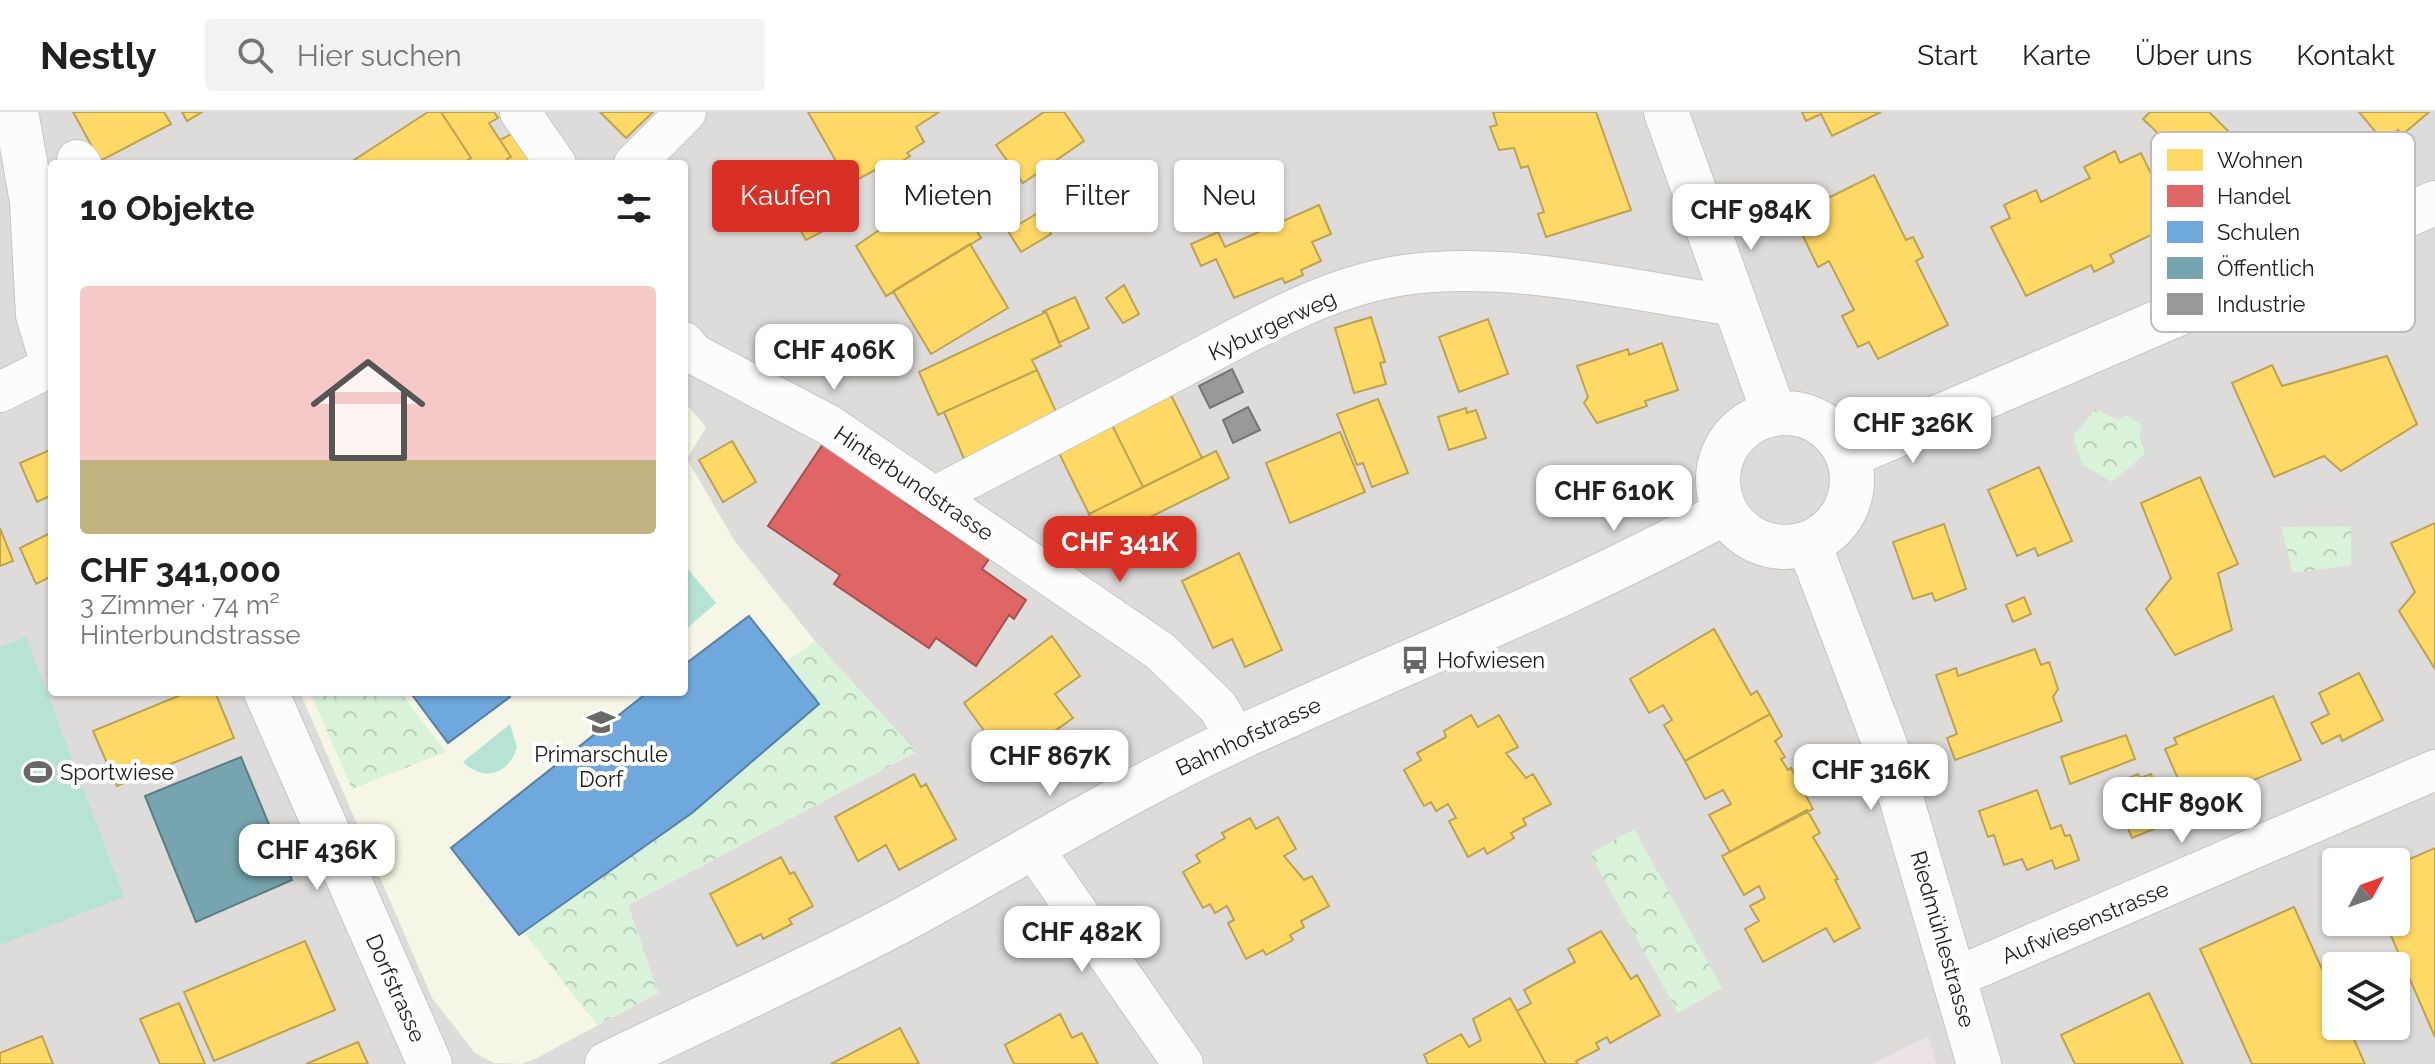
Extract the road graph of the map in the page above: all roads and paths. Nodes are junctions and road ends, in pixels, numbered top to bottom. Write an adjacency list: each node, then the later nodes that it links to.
1 (16, 112): 12 (street)
2 (520, 112): 5 (street)
3 (686, 112): 6 (street)
4 (1666, 112): 9 (street)
5 (553, 160)
6 (638, 160)
7 (2435, 203): 8 (street)
8 (2415, 212)
9 (1735, 306): 15 (street); 17 (street, Kyburgerweg)
10 (2151, 325): 16 (street)
11 (688, 347): 17 (street, Hinterbundstrasse)
12 (48, 350)
13 (48, 366): 14 (street)
14 (0, 392)
15 (1774, 413): 16 (street); 18 (street)
16 (1848, 456): 19 (street)
17 (934, 497): 21 (street, Hinterbundstrasse)
18 (1726, 512): 19 (street); 21 (street, Bahnhofstrasse)
19 (1809, 544): 24 (street, Riedmühlestrasse)
20 (268, 696): 25 (street, Dorfstrasse)
21 (1237, 739): 23 (street, Bahnhofstrasse)
22 (2435, 770): 24 (street, Aufwiesenstrasse)
23 (1033, 848): 26 (street, Bahnhofstrasse); 27 (street)
24 (1954, 978): 28 (street, Riedmühlestrasse)
25 (430, 1064)
26 (607, 1064)
27 (1183, 1064)
28 (1979, 1064)

